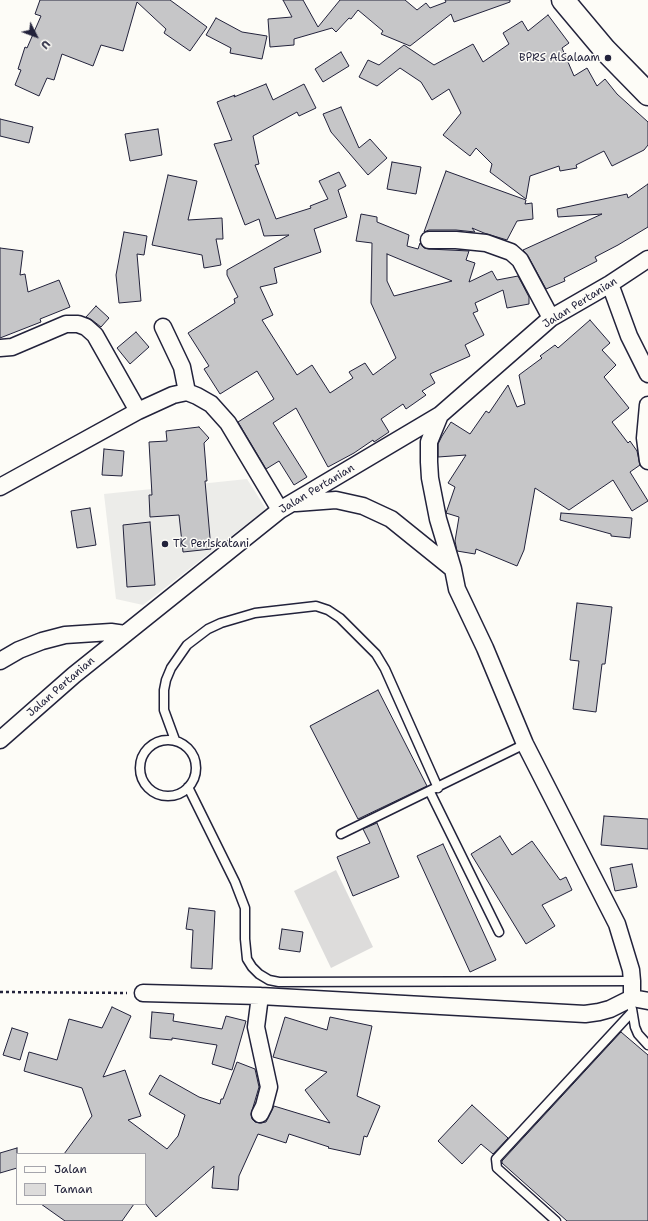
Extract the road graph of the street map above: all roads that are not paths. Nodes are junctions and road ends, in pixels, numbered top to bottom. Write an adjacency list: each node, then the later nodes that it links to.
1 (563, 0): 2 (highway)
2 (648, 94)
3 (429, 240): 6 (street)
4 (648, 259): 5 (street, Jalan Pertanian)
5 (610, 284): 6 (street, Jalan Pertanian); 9 (street)
6 (551, 318): 13 (street, Jalan Pertanian)
7 (162, 327): 10 (street)
8 (0, 348): 12 (street)
9 (648, 374)
10 (187, 392): 12 (street); 16 (street)
11 (648, 405): 14 (street)
12 (138, 411): 15 (street)
13 (440, 415): 16 (street, Jalan Pertanian); 17 (street)
14 (648, 461)
15 (0, 487)
16 (286, 507): 17 (street); 18 (street, Jalan Pertanian)
17 (453, 569): 22 (street)
18 (125, 634): 19 (street); 20 (street, Jalan Pertanian)
19 (0, 660)
20 (0, 740)
21 (175, 740): 23 (lane); 23 (lane); 24 (lane)
22 (525, 744): 24 (lane); 28 (street)
23 (188, 787): 28 (lane)
24 (438, 788): 25 (lane)
25 (430, 792): 26 (lane); 27 (lane)
26 (341, 834)
27 (499, 932)
28 (632, 981): 32 (street)
29 (143, 993): 30 (street)
30 (260, 996): 32 (street); 34 (street)
31 (648, 1001): 32 (street)
32 (632, 1005): 33 (lane); 35 (lane)
33 (648, 1045)
34 (260, 1114)
35 (556, 1221)

